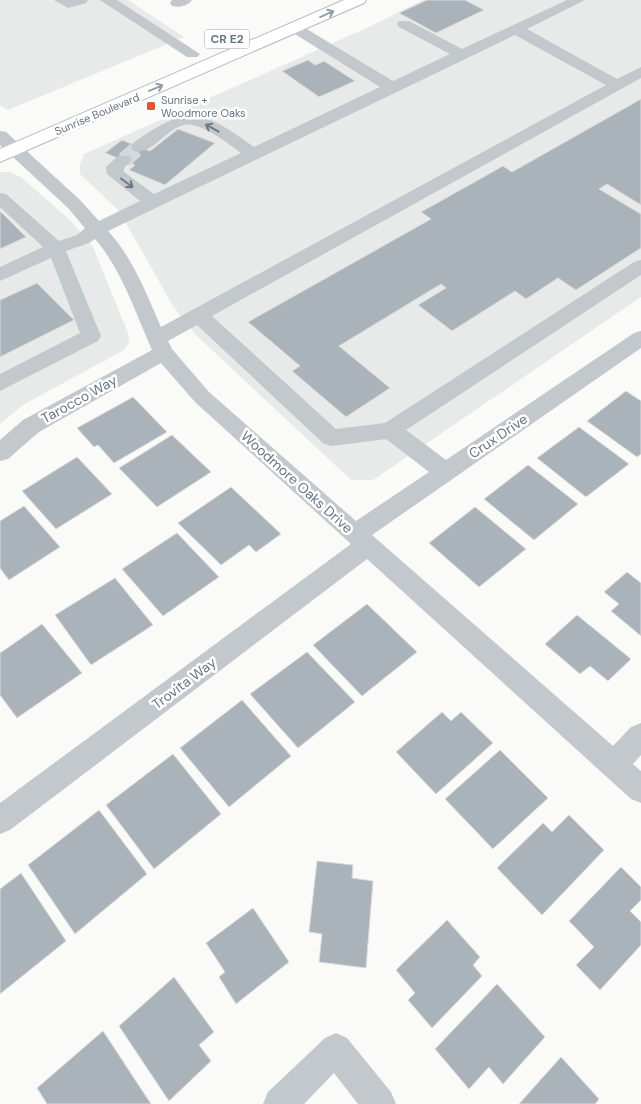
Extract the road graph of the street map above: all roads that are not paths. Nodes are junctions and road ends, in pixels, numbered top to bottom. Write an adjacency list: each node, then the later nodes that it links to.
1 (61, 0): 2 (street)
2 (81, 0)
3 (107, 0): 10 (street)
4 (319, 0): 10 (main road, CR E2)
5 (358, 0): 8 (main road, Sunrise Boulevard / CR E2, one-way to 5)
6 (578, 0): 9 (street)
7 (404, 24): 11 (street)
8 (295, 28): 16 (street); 21 (main road, Sunrise Boulevard / CR E2, one-way to 8)
9 (515, 29): 11 (street); 15 (street)
10 (192, 54): 12 (main road, CR E2)
11 (461, 54): 16 (street)
12 (166, 65)
13 (641, 72): 15 (street, Tarocco Way)
14 (136, 78): 17 (main road, Sunrise Boulevard)
15 (617, 85): 30 (street, Tarocco Way)
16 (392, 87): 22 (street)
17 (60, 111)
18 (21, 127): 19 (main road)
19 (0, 136): 21 (street, Woodmore Oaks Drive)
20 (140, 147): 22 (street, one-way to 20)
21 (7, 152): 26 (street, Woodmore Oaks Drive)
22 (253, 154): 25 (street)
23 (124, 160): 25 (street, one-way to 25)
24 (0, 198): 27 (street)
25 (153, 202): 26 (street)
26 (96, 230): 27 (street); 32 (street, Woodmore Oaks Drive)
27 (56, 248): 29 (street); 33 (street)
28 (641, 266): 34 (street)
29 (0, 274)
30 (198, 315): 32 (street, Tarocco Way); 34 (street)
31 (641, 338): 36 (street, Crux Drive)
32 (160, 346): 35 (street, Tarocco Way); 37 (street, Woodmore Oaks Drive)
33 (0, 383)
34 (390, 430): 36 (street)
35 (1, 448)
36 (445, 472): 37 (street, Crux Drive)
37 (361, 540): 39 (street, Woodmore Oaks Drive); 41 (street, Trovita Way)
38 (641, 736): 39 (street)
39 (614, 764): 40 (street, Woodmore Oaks Drive)
40 (641, 789)
41 (0, 820)
42 (280, 1104): 43 (street)
43 (379, 1104)

